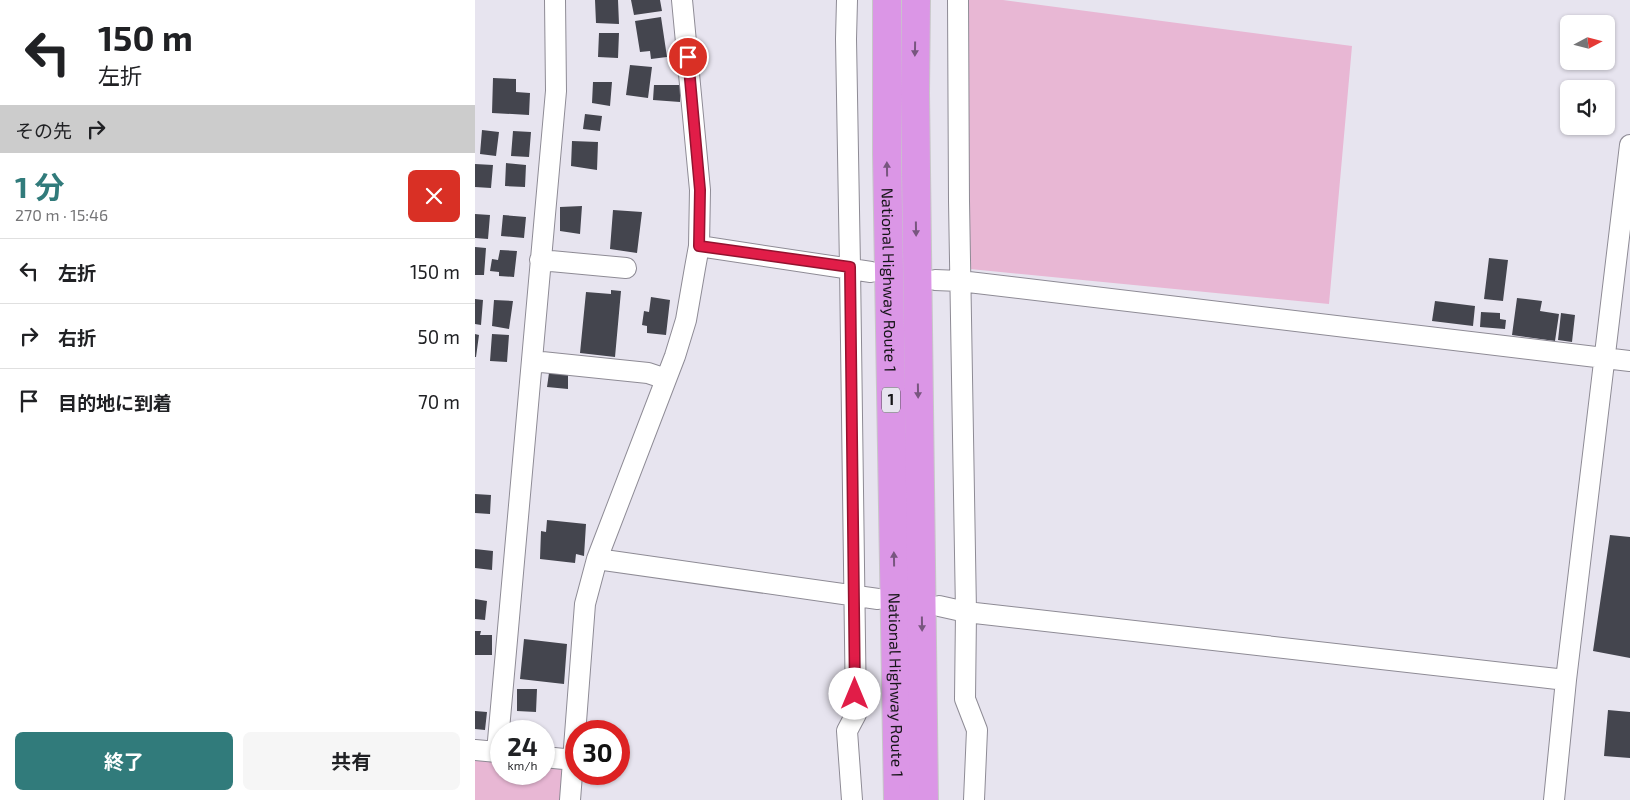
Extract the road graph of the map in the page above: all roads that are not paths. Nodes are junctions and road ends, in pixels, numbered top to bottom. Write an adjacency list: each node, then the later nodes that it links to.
1 (555, 0): 9 (street)
2 (682, 0): 8 (street)
3 (847, 0): 10 (street)
4 (887, 0): 32 (highway, National Highway Route 1 / 1, one-way to 4)
5 (916, 0): 33 (highway, National Highway Route 1 / 1, one-way to 33)
6 (958, 0): 14 (street)
7 (1630, 145): 15 (street)
8 (699, 246): 10 (street); 18 (street)
9 (540, 260): 11 (street); 16 (street)
10 (850, 267): 12 (street); 20 (street)
11 (626, 268)
12 (871, 272)
13 (935, 280): 14 (street)
14 (960, 281): 15 (street); 23 (street)
15 (1605, 358): 17 (street); 24 (street)
16 (532, 361): 18 (street); 25 (street)
17 (1630, 361)
18 (666, 379): 19 (street)
19 (597, 559): 20 (street); 26 (street)
20 (854, 596): 21 (street); 31 (street)
21 (877, 599)
22 (939, 606): 23 (street)
23 (966, 612): 24 (street); 34 (street)
24 (1566, 680): 35 (street)
25 (502, 720)
26 (576, 720)
27 (475, 750): 28 (street)
28 (490, 751)
29 (571, 785): 30 (street)
30 (570, 800)
31 (852, 800)
32 (898, 800)
33 (924, 800)
34 (974, 800)
35 (1554, 800)

